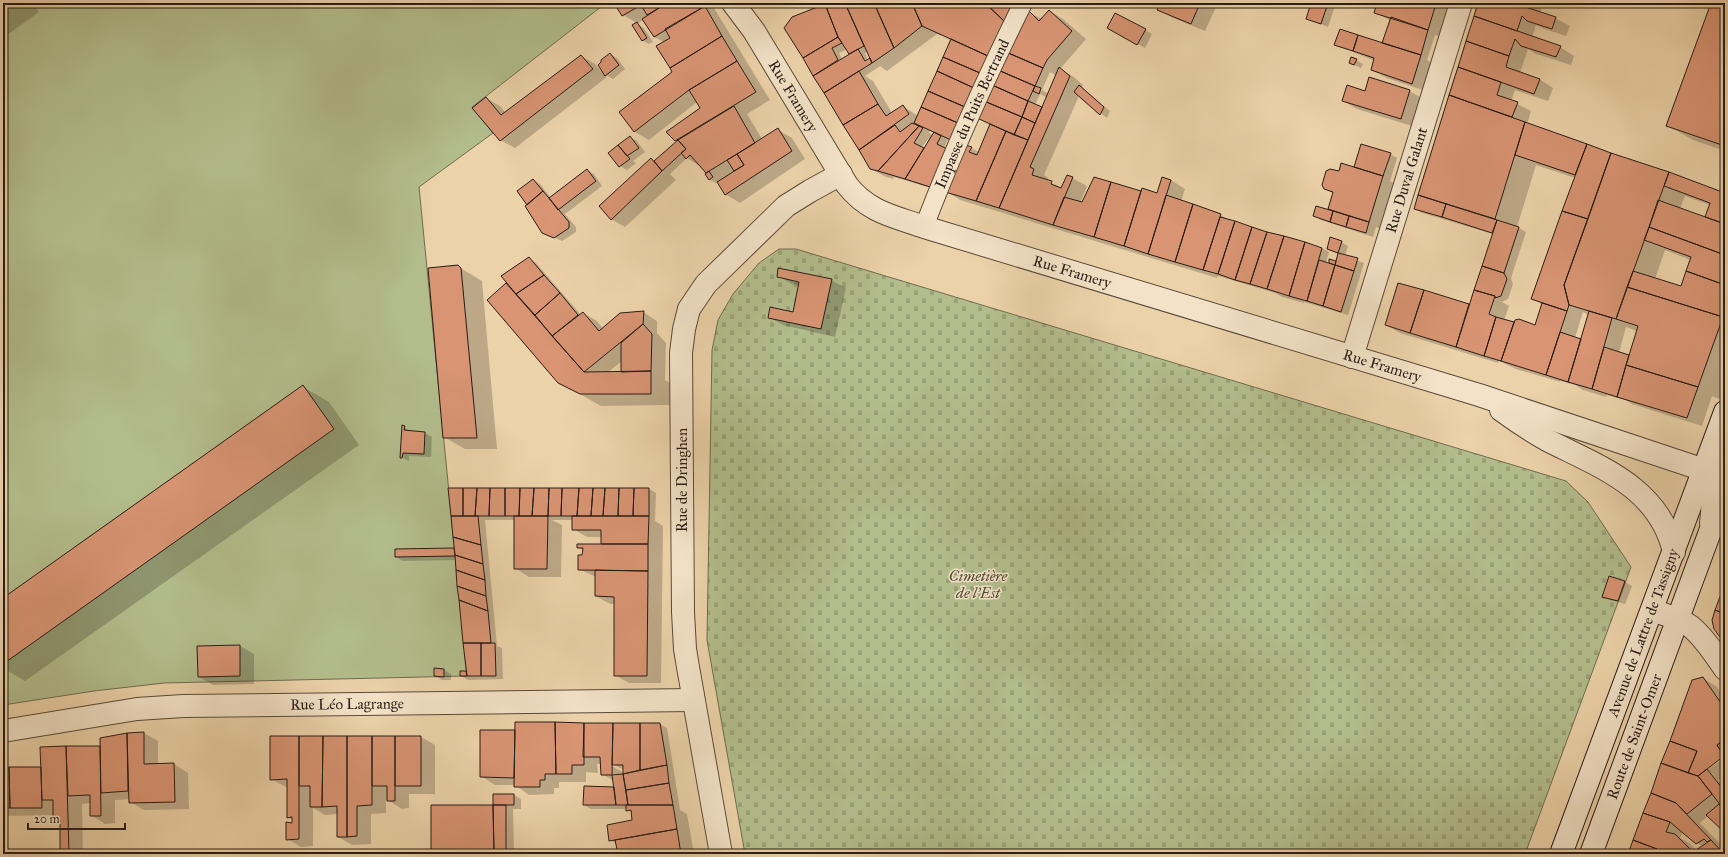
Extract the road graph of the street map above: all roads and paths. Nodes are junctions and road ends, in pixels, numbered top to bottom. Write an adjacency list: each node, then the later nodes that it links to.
1 (733, 3): 5 (street, Rue Framery)
2 (744, 3): 5 (street, Rue Framery)
3 (1023, 3): 7 (lane, Impasse du Puits Bertrand)
4 (1461, 3): 8 (street, Rue Duval Galant)
5 (754, 31): 6 (street, Rue Framery)
6 (841, 174): 7 (street, Rue Framery); 19 (street, Rue de Dringhen)
7 (924, 227): 8 (street, Rue Framery)
8 (1352, 357): 9 (street, Rue Framery)
9 (1479, 395): 12 (street, Rue Framery); 15 (street, Rue Framery)
10 (1725, 412): 12 (street, Avenue de Lattre de Tassigny)
11 (1725, 464): 12 (street)
12 (1704, 470): 14 (street); 15 (street, Avenue de Lattre de Tassigny)
13 (1725, 491): 14 (street, Avenue de Lattre de Tassigny)
14 (1710, 532): 17 (street, Avenue de Lattre de Tassigny)
15 (1674, 552): 16 (street, Avenue de Lattre de Tassigny)
16 (1652, 610): 17 (street); 22 (street, Avenue de Lattre de Tassigny)
17 (1677, 619): 18 (street); 23 (street, Route de Saint-Omer)
18 (1725, 670)
19 (693, 700): 20 (street, Rue Léo Lagrange); 21 (street, Rue de Dringhen)
20 (3, 731)
21 (720, 854)
22 (1561, 854)
23 (1591, 854)

